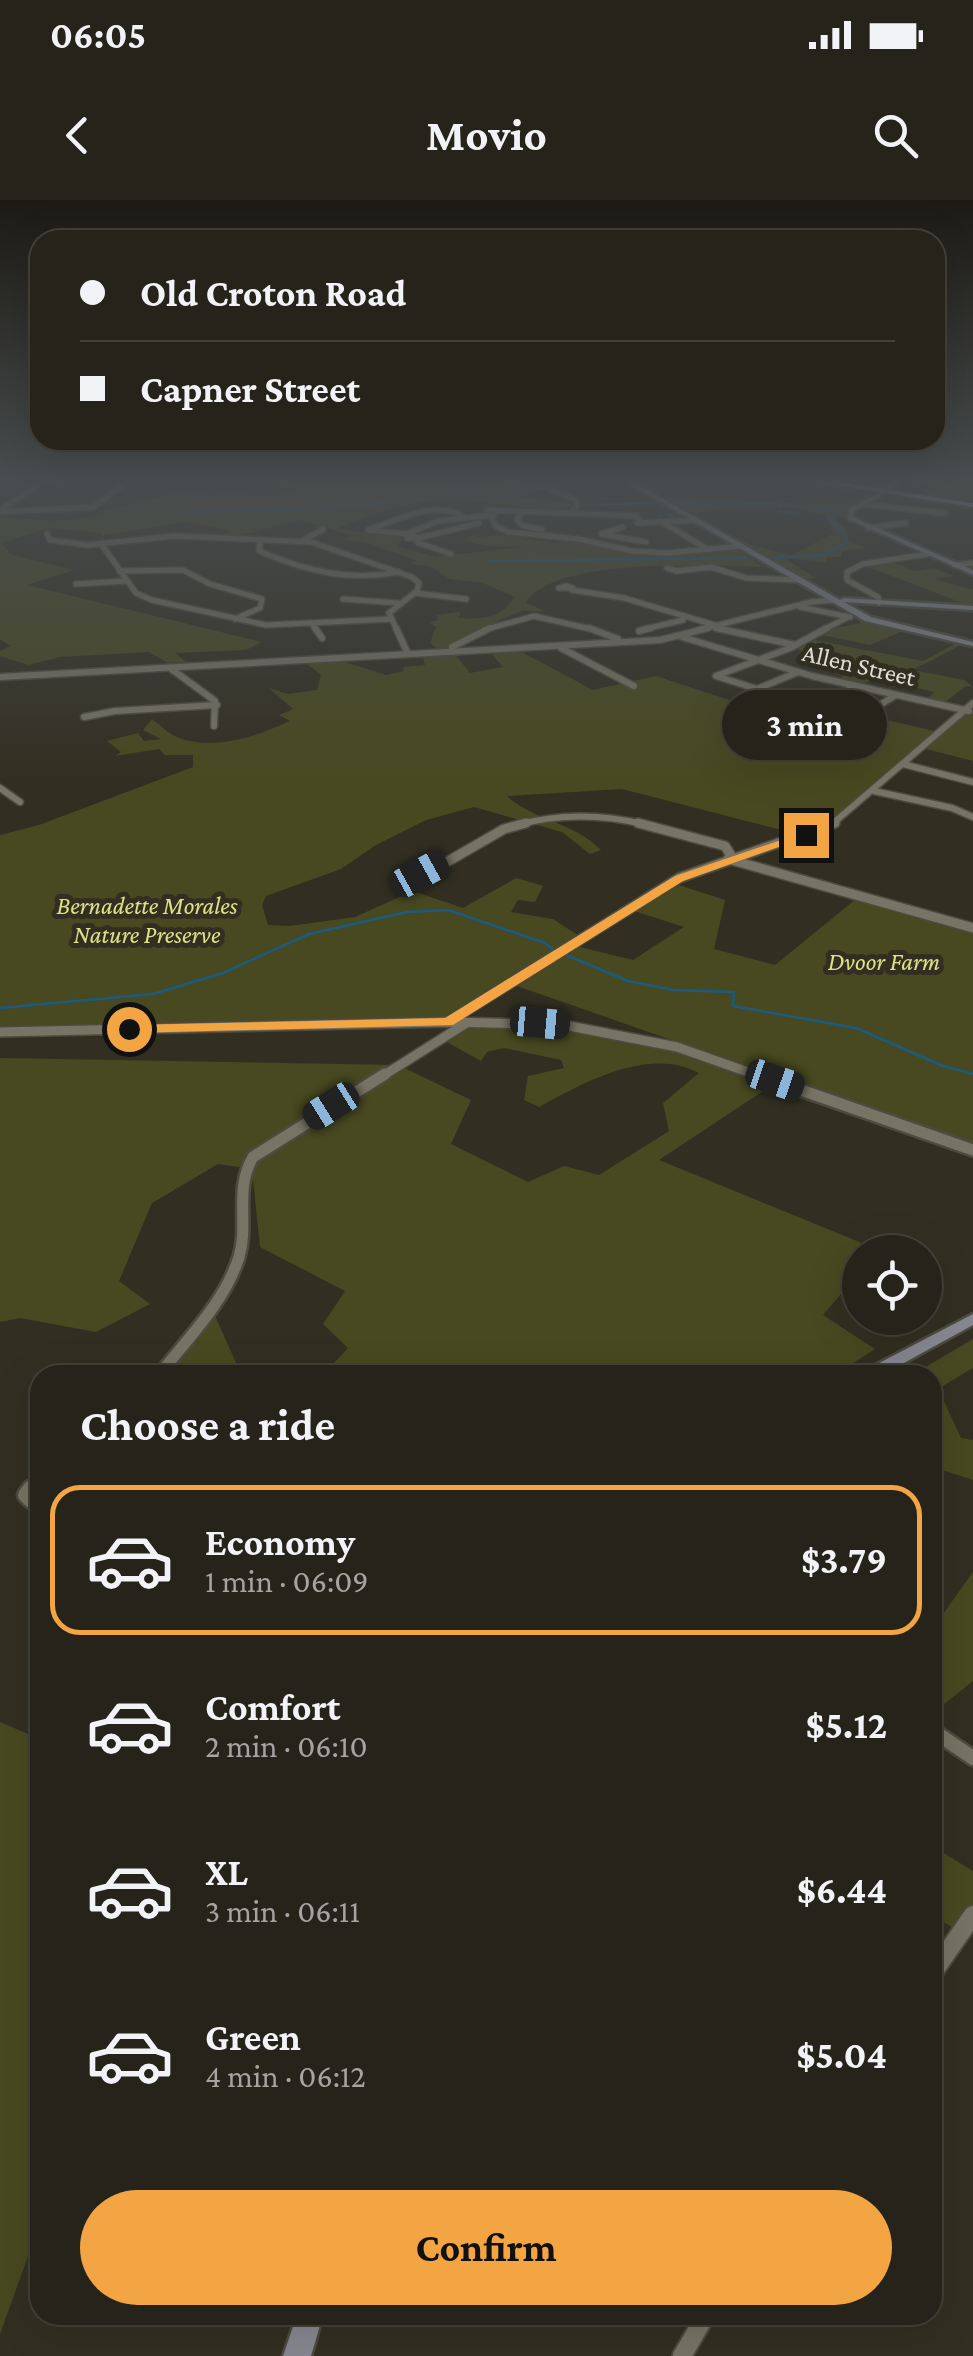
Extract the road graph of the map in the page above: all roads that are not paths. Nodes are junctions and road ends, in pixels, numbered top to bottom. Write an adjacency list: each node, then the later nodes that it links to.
1 (200, 579): 20 (street)
2 (412, 579): 9 (street)
3 (776, 579): 4 (street)
4 (796, 579): 12 (street)
5 (846, 579): 13 (street)
6 (126, 580): 7 (street); 20 (street)
7 (76, 584)
8 (572, 590): 21 (street)
9 (414, 593): 10 (street); 14 (street)
10 (466, 599)
11 (343, 600): 14 (street)
12 (834, 600): 15 (street); 16 (street)
13 (879, 602): 15 (street); 17 (street)
14 (398, 603): 22 (street)
15 (851, 604): 19 (street)
16 (796, 606): 18 (street); 25 (street)
17 (973, 608)
18 (848, 617): 19 (street); 33 (street)
19 (864, 617): 31 (street)
20 (235, 619): 23 (street)
21 (687, 619): 25 (street); 26 (street)
22 (392, 620): 23 (street); 35 (street)
23 (312, 624): 28 (street)
24 (626, 626): 26 (street)
25 (718, 627): 27 (street); 33 (street)
26 (639, 631): 29 (street)
27 (680, 637): 29 (street); 36 (street, Allen Street)
28 (322, 638)
29 (658, 640): 30 (street)
30 (622, 642): 32 (street); 34 (street)
31 (973, 644)
32 (557, 646): 34 (street); 40 (street)
33 (795, 646): 36 (street)
34 (452, 652): 35 (street)
35 (408, 654): 37 (street)
36 (759, 661): 38 (street, Allen Street); 38 (street)
37 (170, 668): 39 (street); 44 (street)
38 (798, 672): 41 (street, Allen Street)
39 (0, 677)
40 (634, 686)
41 (855, 686): 42 (street, Allen Street); 42 (street)
42 (896, 695): 45 (street, Allen Street)
43 (973, 703): 45 (street)
44 (217, 705): 46 (street); 47 (street)
45 (969, 711): 48 (street)
46 (84, 717)
47 (214, 726)
48 (903, 764): 49 (street); 51 (street)
49 (973, 782)
50 (0, 788): 52 (street)
51 (874, 791): 53 (street); 55 (street)
52 (20, 802)
53 (973, 817)
54 (724, 846): 55 (street); 56 (street); 57 (street)
55 (758, 849): 56 (street)
56 (730, 858): 58 (street); 59 (street)
57 (406, 885)
58 (973, 928)
59 (448, 1022): 60 (street); 61 (street)
60 (468, 1022): 62 (street); 64 (street)
61 (0, 1032)
62 (973, 1150)
63 (973, 1319): 65 (street)
64 (166, 1365)
65 (888, 1365)
66 (942, 1737): 67 (street)
67 (973, 1758)
68 (973, 1915): 69 (street)
69 (942, 1960)
70 (307, 2325): 72 (street)
71 (700, 2325): 73 (street)
72 (297, 2356)
73 (682, 2356)

